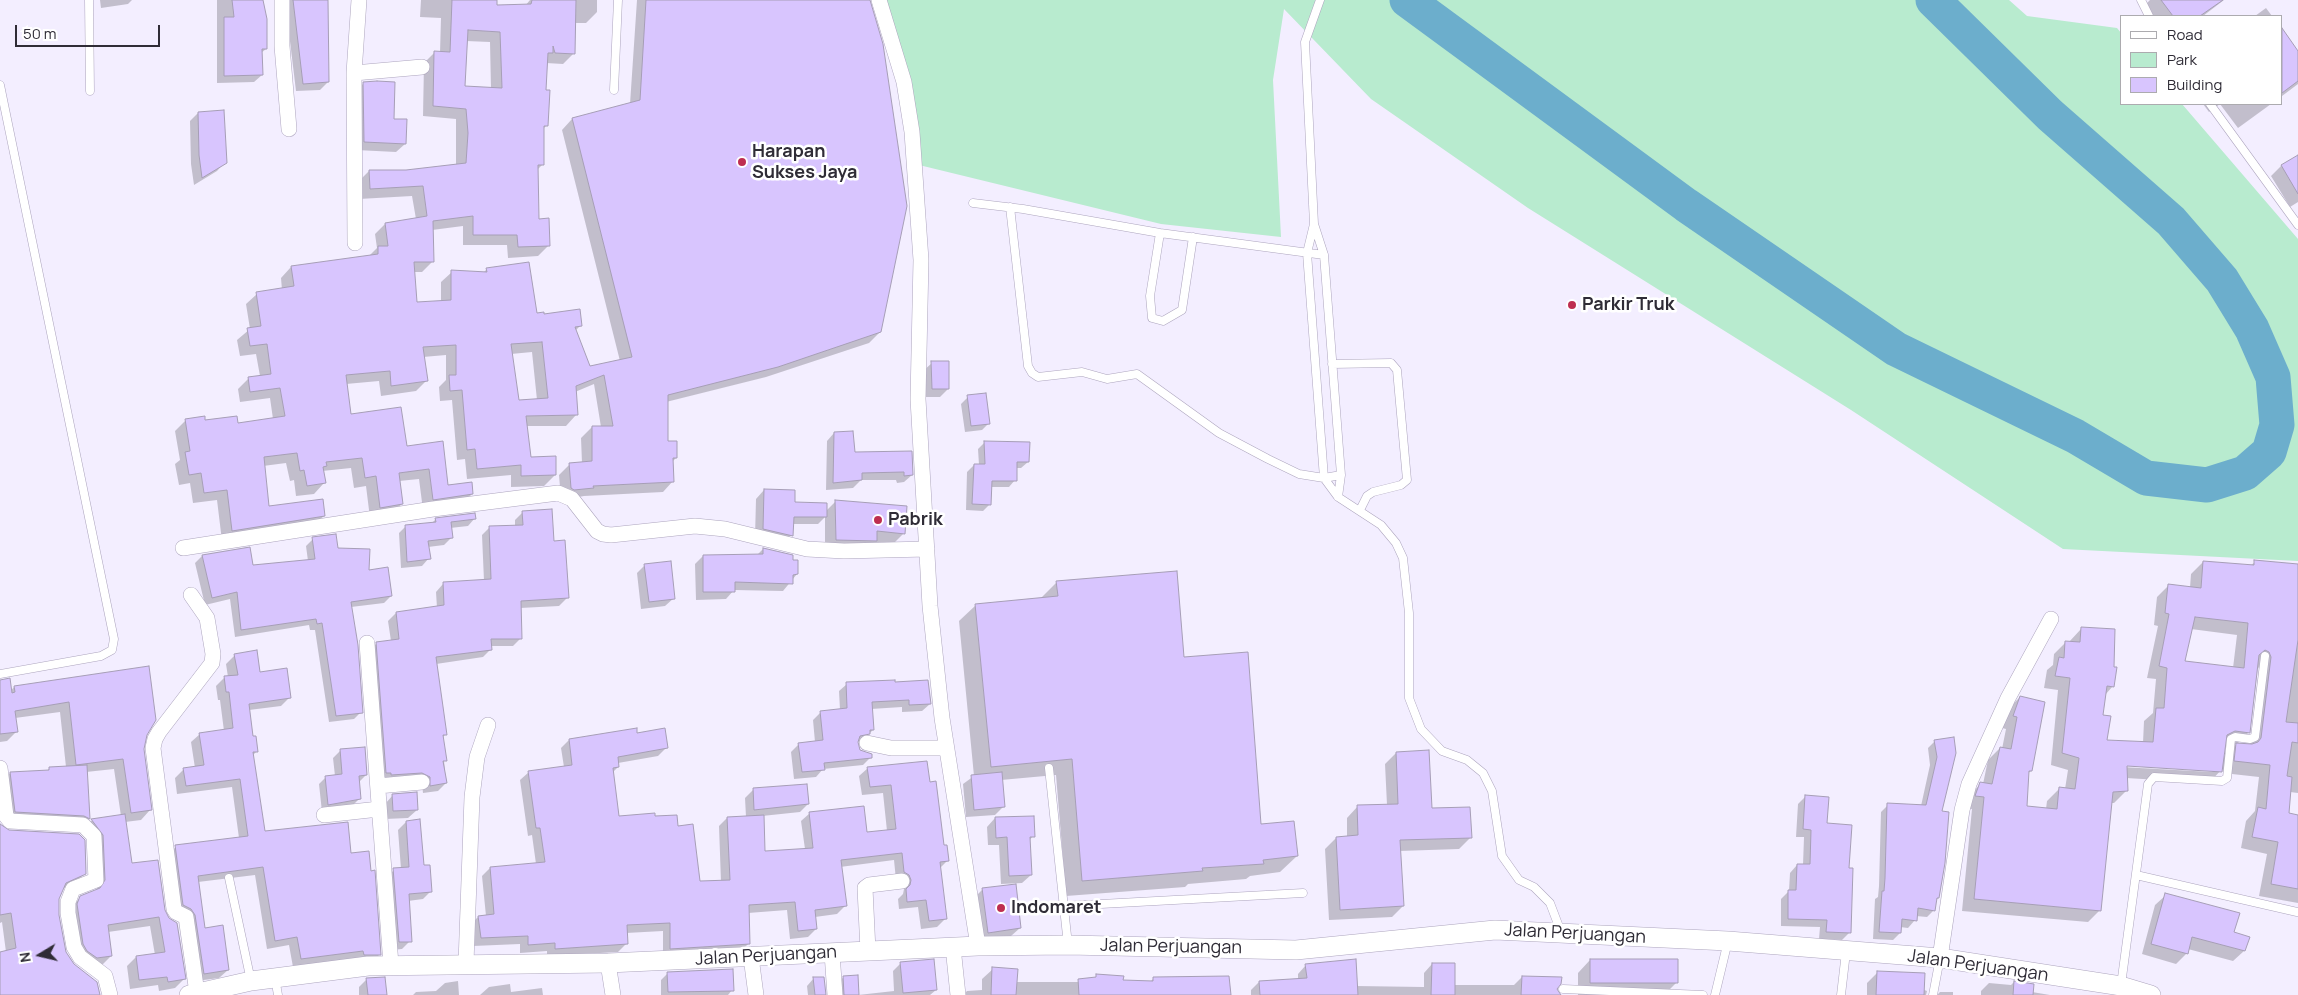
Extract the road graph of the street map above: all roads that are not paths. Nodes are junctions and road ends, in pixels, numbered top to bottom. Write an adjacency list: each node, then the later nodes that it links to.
1 (89, 0): 13 (lane)
2 (282, 0): 15 (street)
3 (359, 0): 10 (street)
4 (618, 0): 12 (lane)
5 (879, 0): 31 (street)
6 (1320, 0): 18 (lane)
7 (2141, 0): 8 (lane)
8 (2148, 15)
9 (422, 67): 10 (street)
10 (354, 73): 22 (street)
11 (0, 85): 36 (lane)
12 (614, 90)
13 (90, 91)
14 (2211, 105): 19 (lane)
15 (289, 129)
16 (973, 204): 17 (lane)
17 (1010, 207): 20 (lane); 27 (lane)
18 (1314, 224): 23 (lane); 24 (lane)
19 (2298, 225)
20 (1160, 233): 21 (lane); 21 (lane)
21 (1193, 237): 23 (lane)
22 (355, 243)
23 (1307, 253): 24 (lane); 27 (lane)
24 (1324, 255): 25 (lane)
25 (1332, 364): 26 (lane); 29 (lane)
26 (1340, 475): 27 (lane); 28 (lane)
27 (1324, 478): 28 (lane)
28 (1338, 497): 29 (lane)
29 (1360, 510): 52 (lane)
30 (183, 548): 31 (street)
31 (927, 549): 39 (street)
32 (191, 595): 69 (street)
33 (2051, 619): 61 (street)
34 (367, 643): 43 (street)
35 (2266, 656): 46 (lane)
36 (0, 674)
37 (488, 725): 62 (street)
38 (867, 743): 39 (street)
39 (946, 748): 55 (street)
40 (0, 768): 70 (street)
41 (1049, 768): 50 (lane)
42 (422, 782): 43 (street)
43 (378, 786): 44 (street)
44 (379, 809): 45 (street); 64 (street)
45 (324, 814)
46 (2136, 875): 51 (lane); 68 (lane)
47 (229, 878): 65 (lane)
48 (902, 881): 58 (street)
49 (1303, 893): 50 (lane)
50 (1064, 906): 54 (lane)
51 (2297, 912)
52 (1562, 934): 53 (street, Jalan Perjuangan); 54 (street, Jalan Perjuangan)
53 (1728, 941): 57 (street, Jalan Perjuangan); 76 (lane)
54 (1068, 945): 55 (street, Jalan Perjuangan)
55 (978, 946): 56 (street, Jalan Perjuangan)
56 (953, 947): 58 (street, Jalan Perjuangan); 74 (street)
57 (1846, 950): 61 (street, Jalan Perjuangan); 77 (lane)
58 (868, 951): 59 (street, Jalan Perjuangan)
59 (832, 953): 60 (street, Jalan Perjuangan); 73 (street)
60 (751, 957): 63 (street, Jalan Perjuangan); 72 (street)
61 (1940, 958): 68 (street, Jalan Perjuangan); 78 (lane)
62 (466, 963): 63 (street, Jalan Perjuangan); 64 (street, Jalan Perjuangan)
63 (608, 963): 71 (street)
64 (391, 965): 66 (street, Jalan Perjuangan)
65 (252, 982): 66 (street, Jalan Perjuangan); 69 (street, Jalan Perjuangan)
66 (276, 986)
67 (1563, 989): 75 (lane)
68 (2120, 991): 79 (street, Jalan Perjuangan)
69 (204, 993)
70 (110, 995)
71 (613, 995)
72 (756, 995)
73 (836, 995)
74 (958, 995)
75 (1703, 995)
76 (1715, 995)
77 (1841, 995)
78 (1934, 995)
79 (2151, 995)

